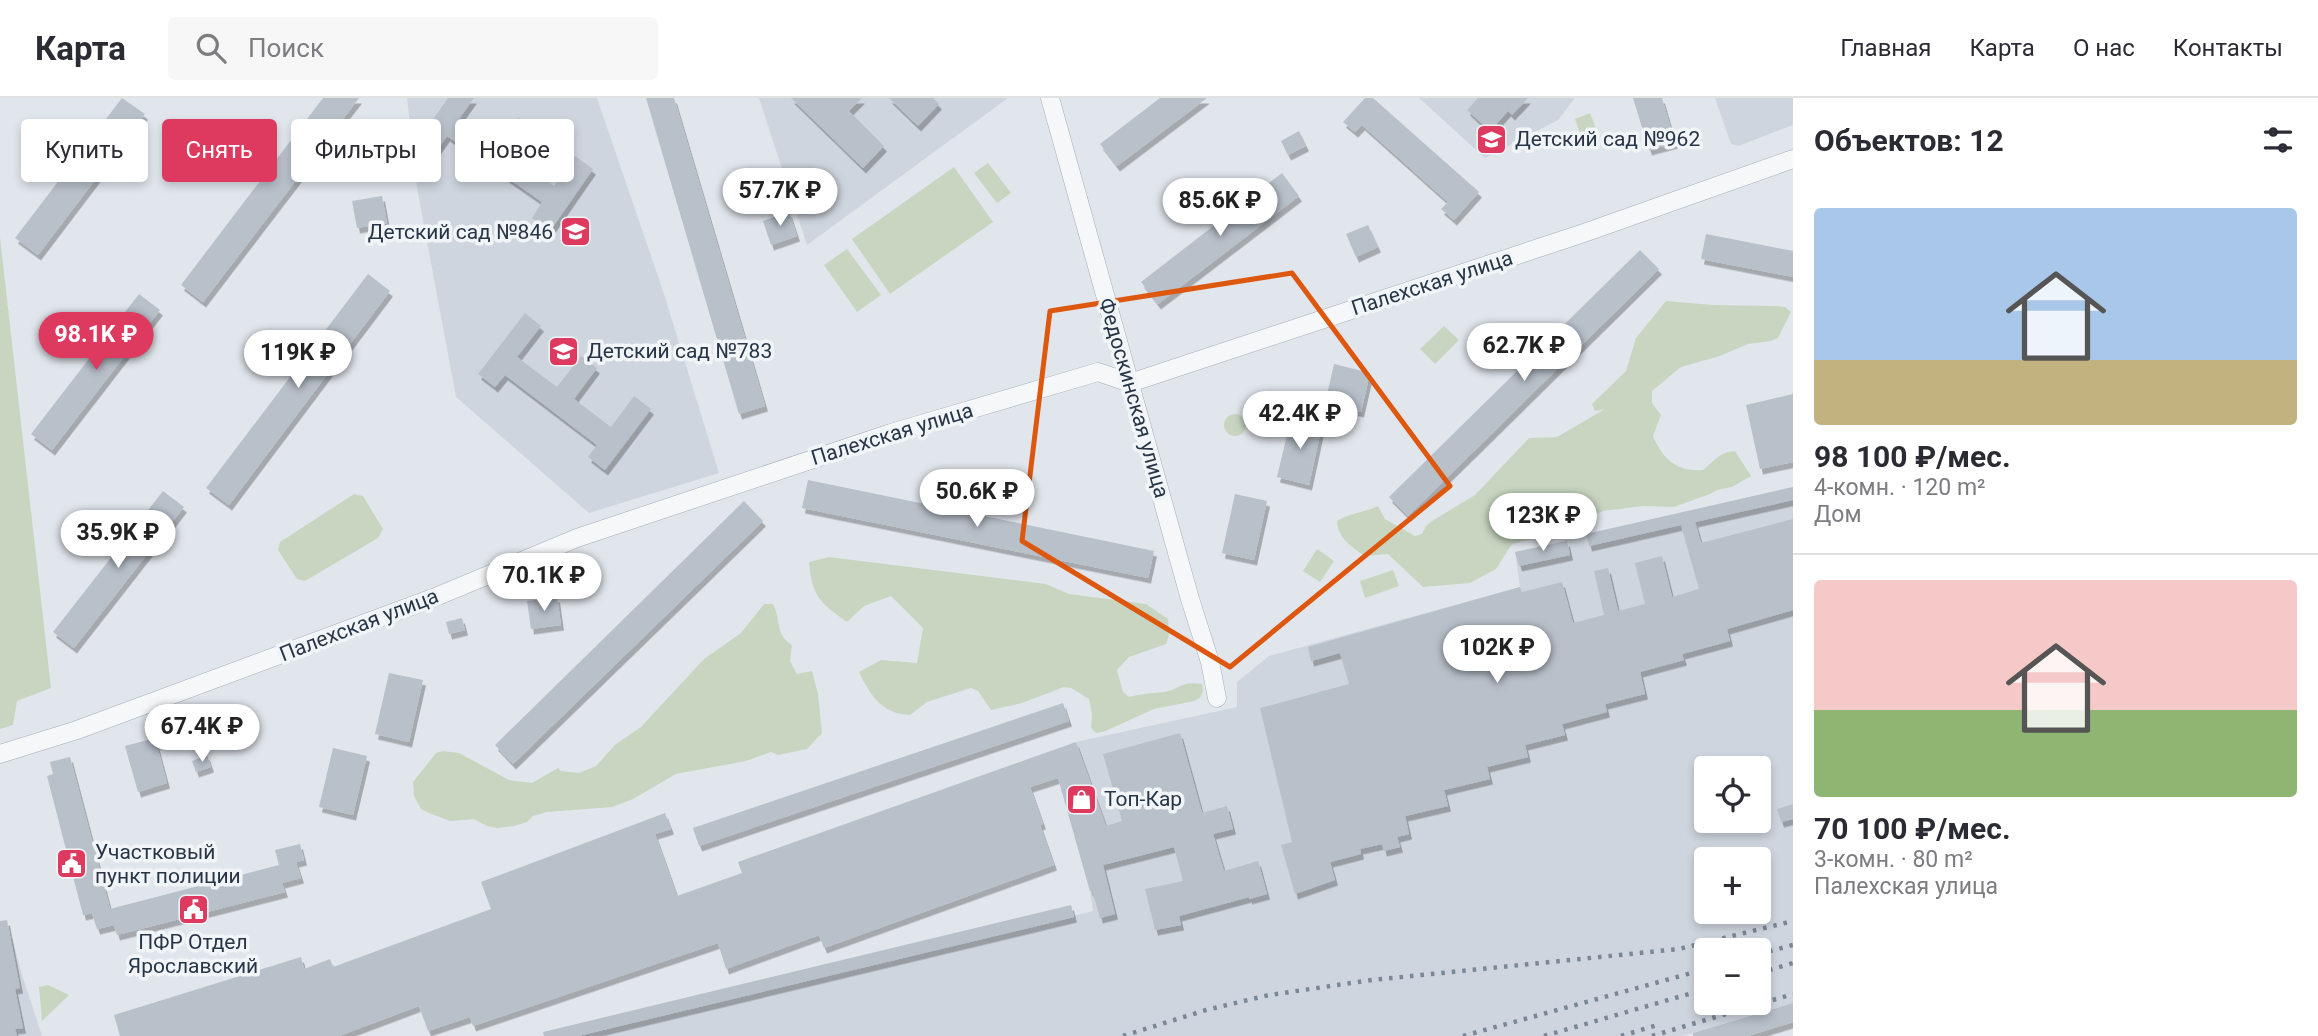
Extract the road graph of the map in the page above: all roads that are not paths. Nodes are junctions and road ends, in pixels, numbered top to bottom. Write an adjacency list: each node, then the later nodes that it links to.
1 (1050, 98): 3 (street, Федоскинская улица)
2 (1793, 159): 3 (street, Палехская улица)
3 (1130, 383): 4 (street, Федоскинская улица); 5 (street, Палехская улица)
4 (1217, 698)
5 (0, 754)

